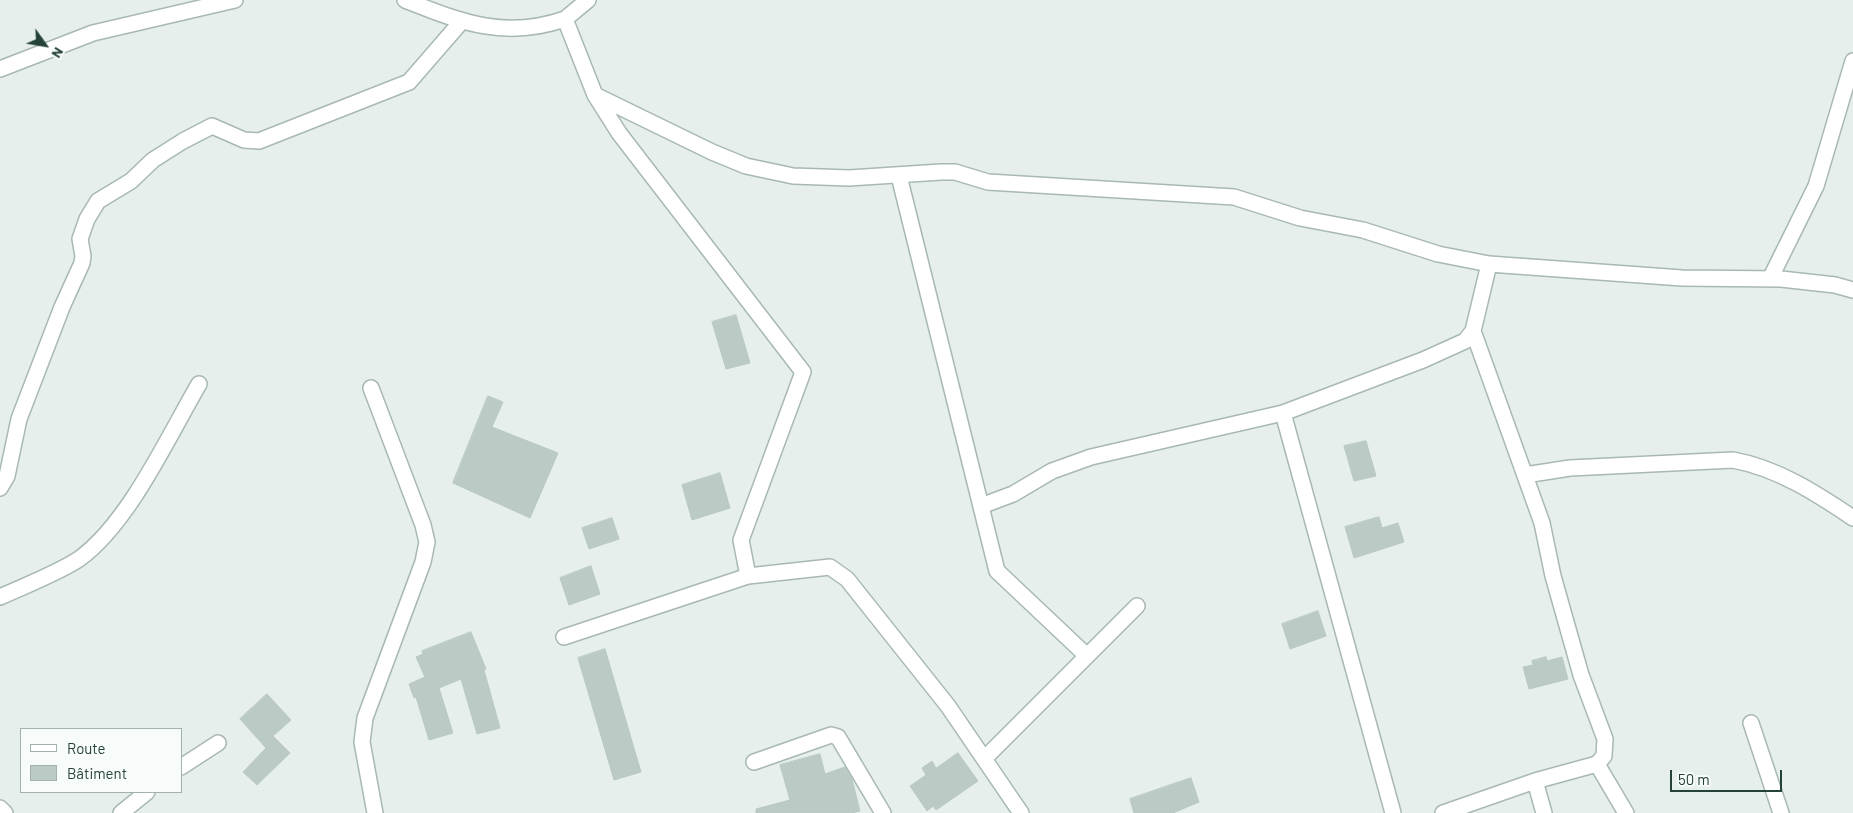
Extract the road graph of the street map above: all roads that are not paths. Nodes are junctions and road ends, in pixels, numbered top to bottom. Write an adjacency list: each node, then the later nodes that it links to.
1 (235, 0): 7 (street)
2 (405, 0): 5 (street)
3 (588, 0): 4 (street)
4 (565, 19): 5 (street); 8 (street)
5 (461, 22): 18 (street)
6 (1853, 61): 11 (street)
7 (0, 69)
8 (595, 94): 9 (street); 21 (street)
9 (899, 176): 10 (street); 19 (street)
10 (1489, 264): 11 (street); 13 (street)
11 (1770, 279): 12 (street)
12 (1853, 290)
13 (1473, 331): 16 (street); 17 (street)
14 (199, 384): 22 (street)
15 (371, 388): 37 (street)
16 (1283, 413): 19 (street); 40 (street)
17 (1525, 474): 20 (street); 30 (street)
18 (0, 488)
19 (981, 506): 25 (street)
20 (1853, 518)
21 (748, 576): 24 (street); 28 (street)
22 (0, 596)
23 (1137, 606): 25 (street)
24 (564, 637)
25 (1087, 656): 28 (street)
26 (1750, 723): 44 (street)
27 (218, 743): 31 (street)
28 (984, 759): 39 (street)
29 (754, 762): 38 (street)
30 (1597, 764): 32 (street); 43 (street)
31 (182, 766)
32 (1535, 781): 41 (street); 42 (street)
33 (147, 793): 36 (street)
34 (0, 808): 35 (street)
35 (5, 813)
36 (121, 813)
37 (375, 813)
38 (883, 813)
39 (1021, 813)
40 (1393, 813)
41 (1443, 813)
42 (1544, 813)
43 (1626, 813)
44 (1780, 813)

